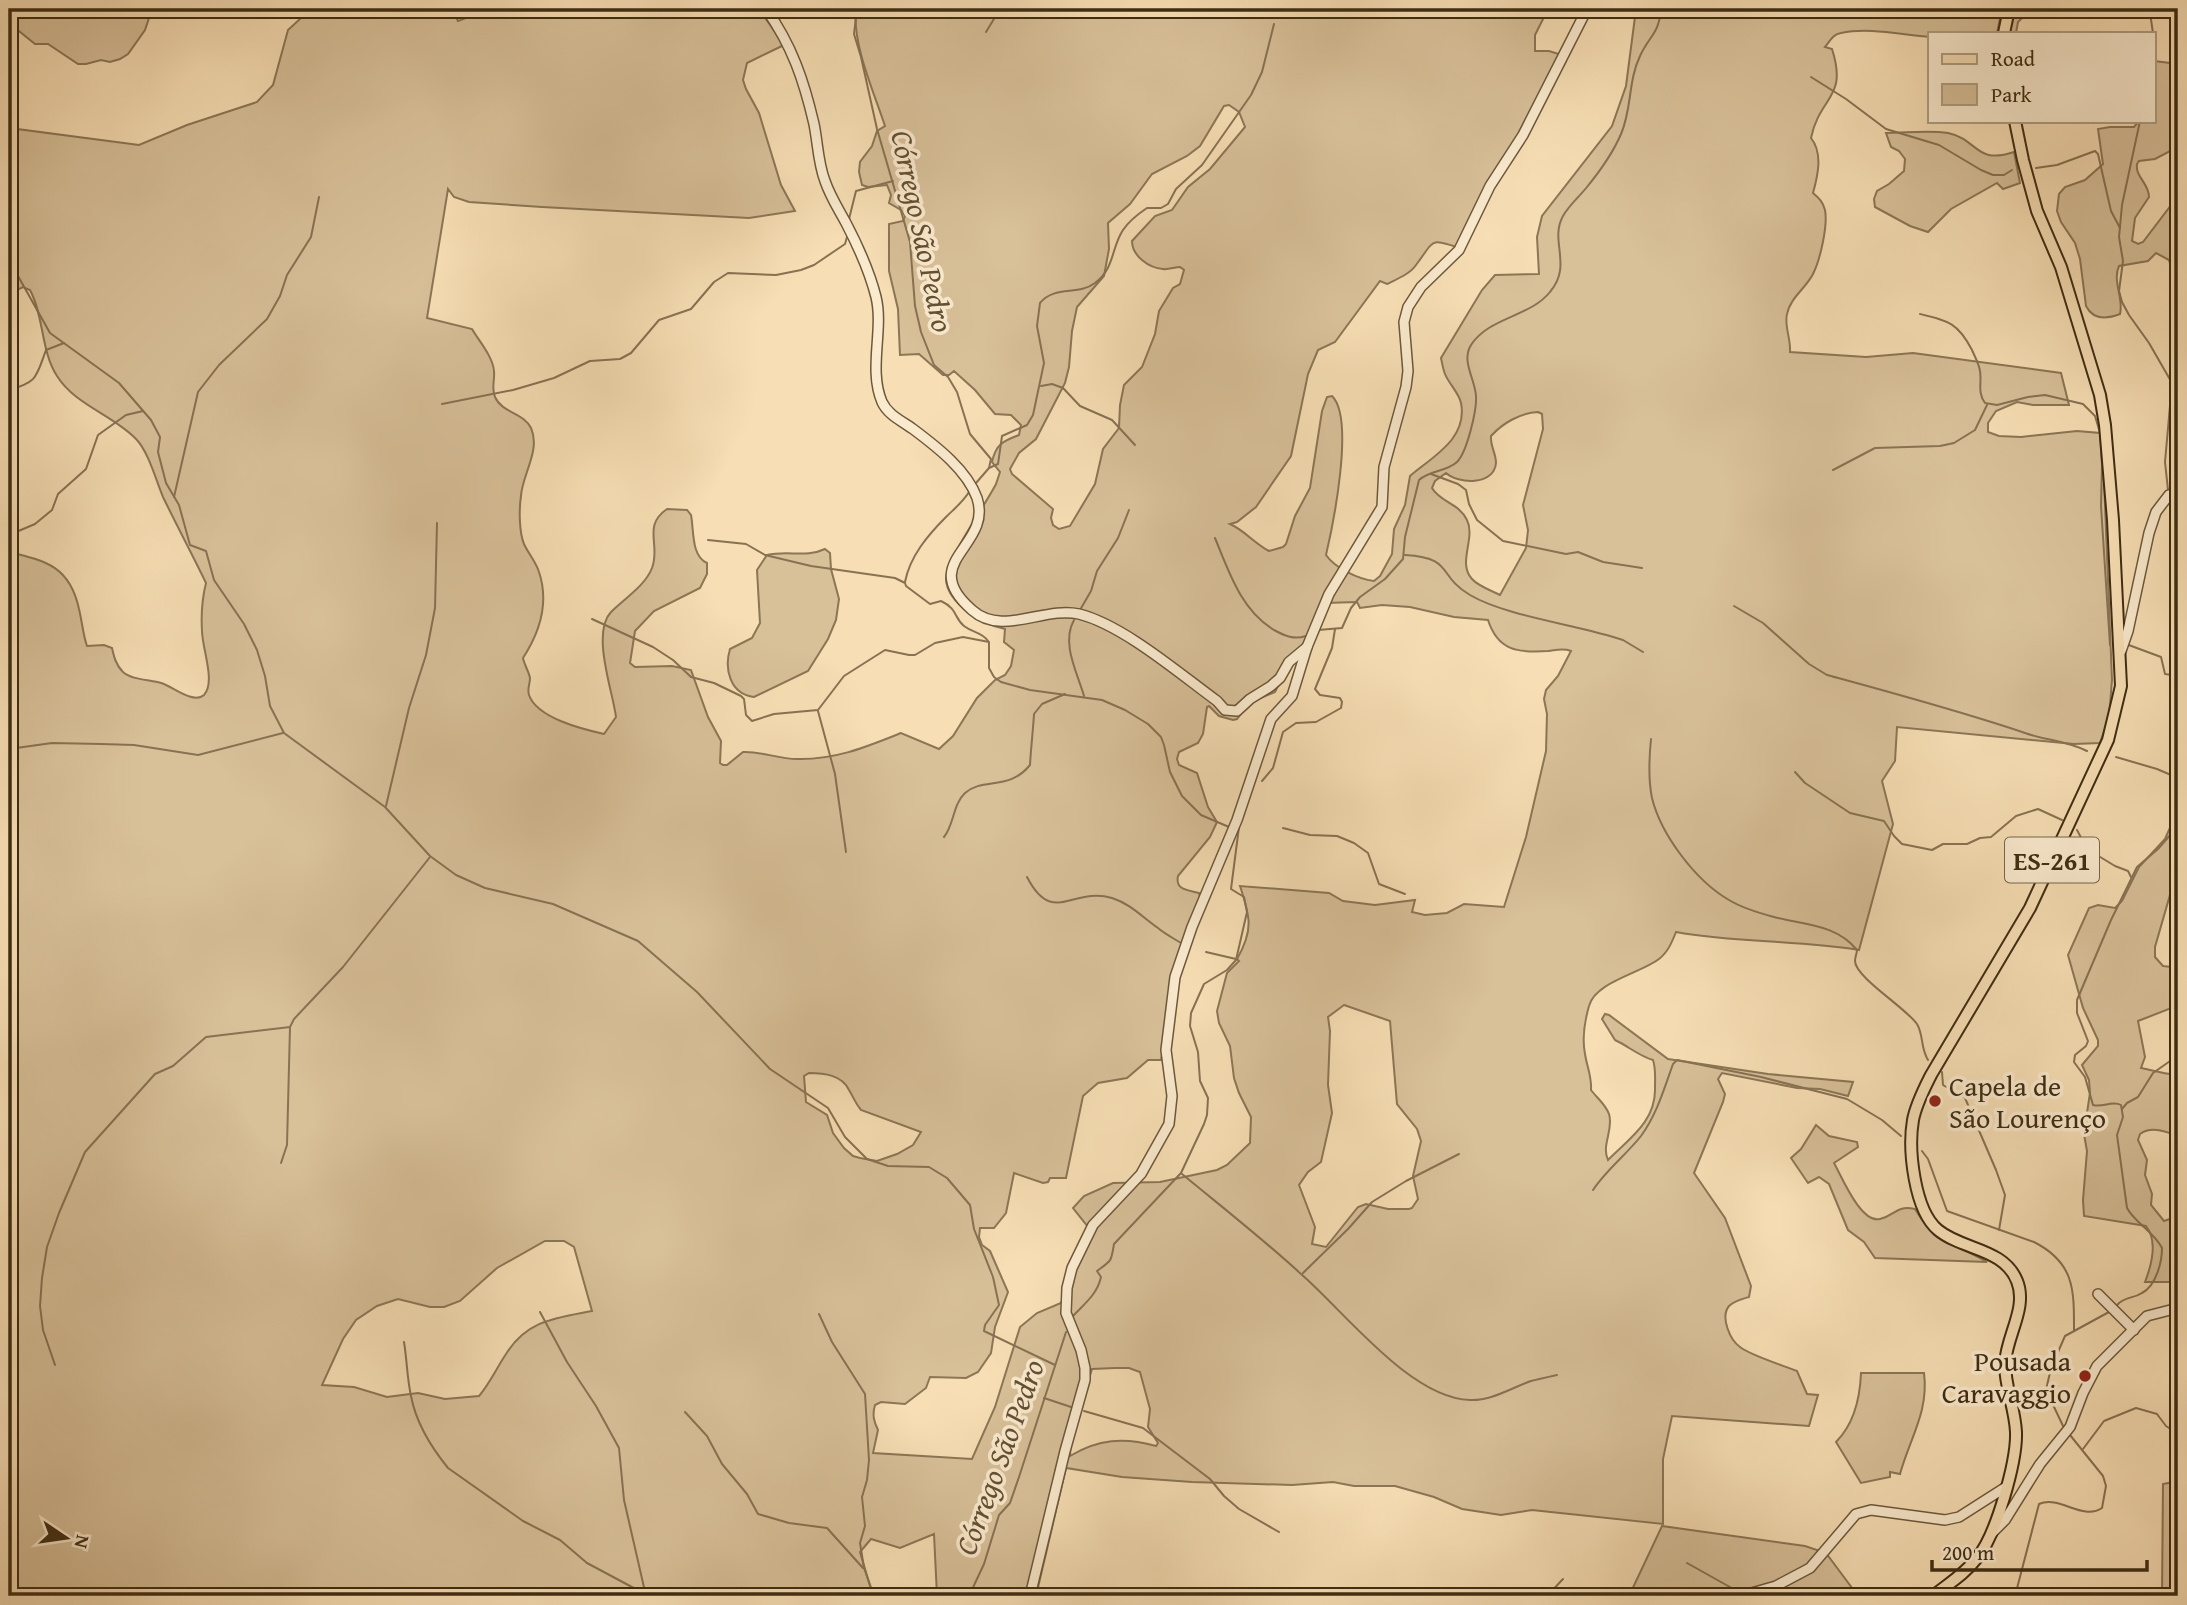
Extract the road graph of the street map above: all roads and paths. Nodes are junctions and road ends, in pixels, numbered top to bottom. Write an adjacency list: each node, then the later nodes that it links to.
1 (766, 9): 7 (street)
2 (1587, 9): 7 (street)
3 (2009, 9): 4 (main road)
4 (2004, 32)
5 (2015, 122): 8 (main road, ES-261)
6 (2178, 492): 8 (street)
7 (1307, 647): 14 (street)
8 (2121, 652): 12 (main road, ES-261)
9 (2098, 1294): 11 (street)
10 (2178, 1308): 11 (street)
11 (2134, 1330): 13 (street)
12 (2006, 1487): 13 (main road, ES-261); 15 (street)
13 (1992, 1533): 16 (main road, ES-261)
14 (1030, 1596)
15 (1741, 1596)
16 (1933, 1596)

